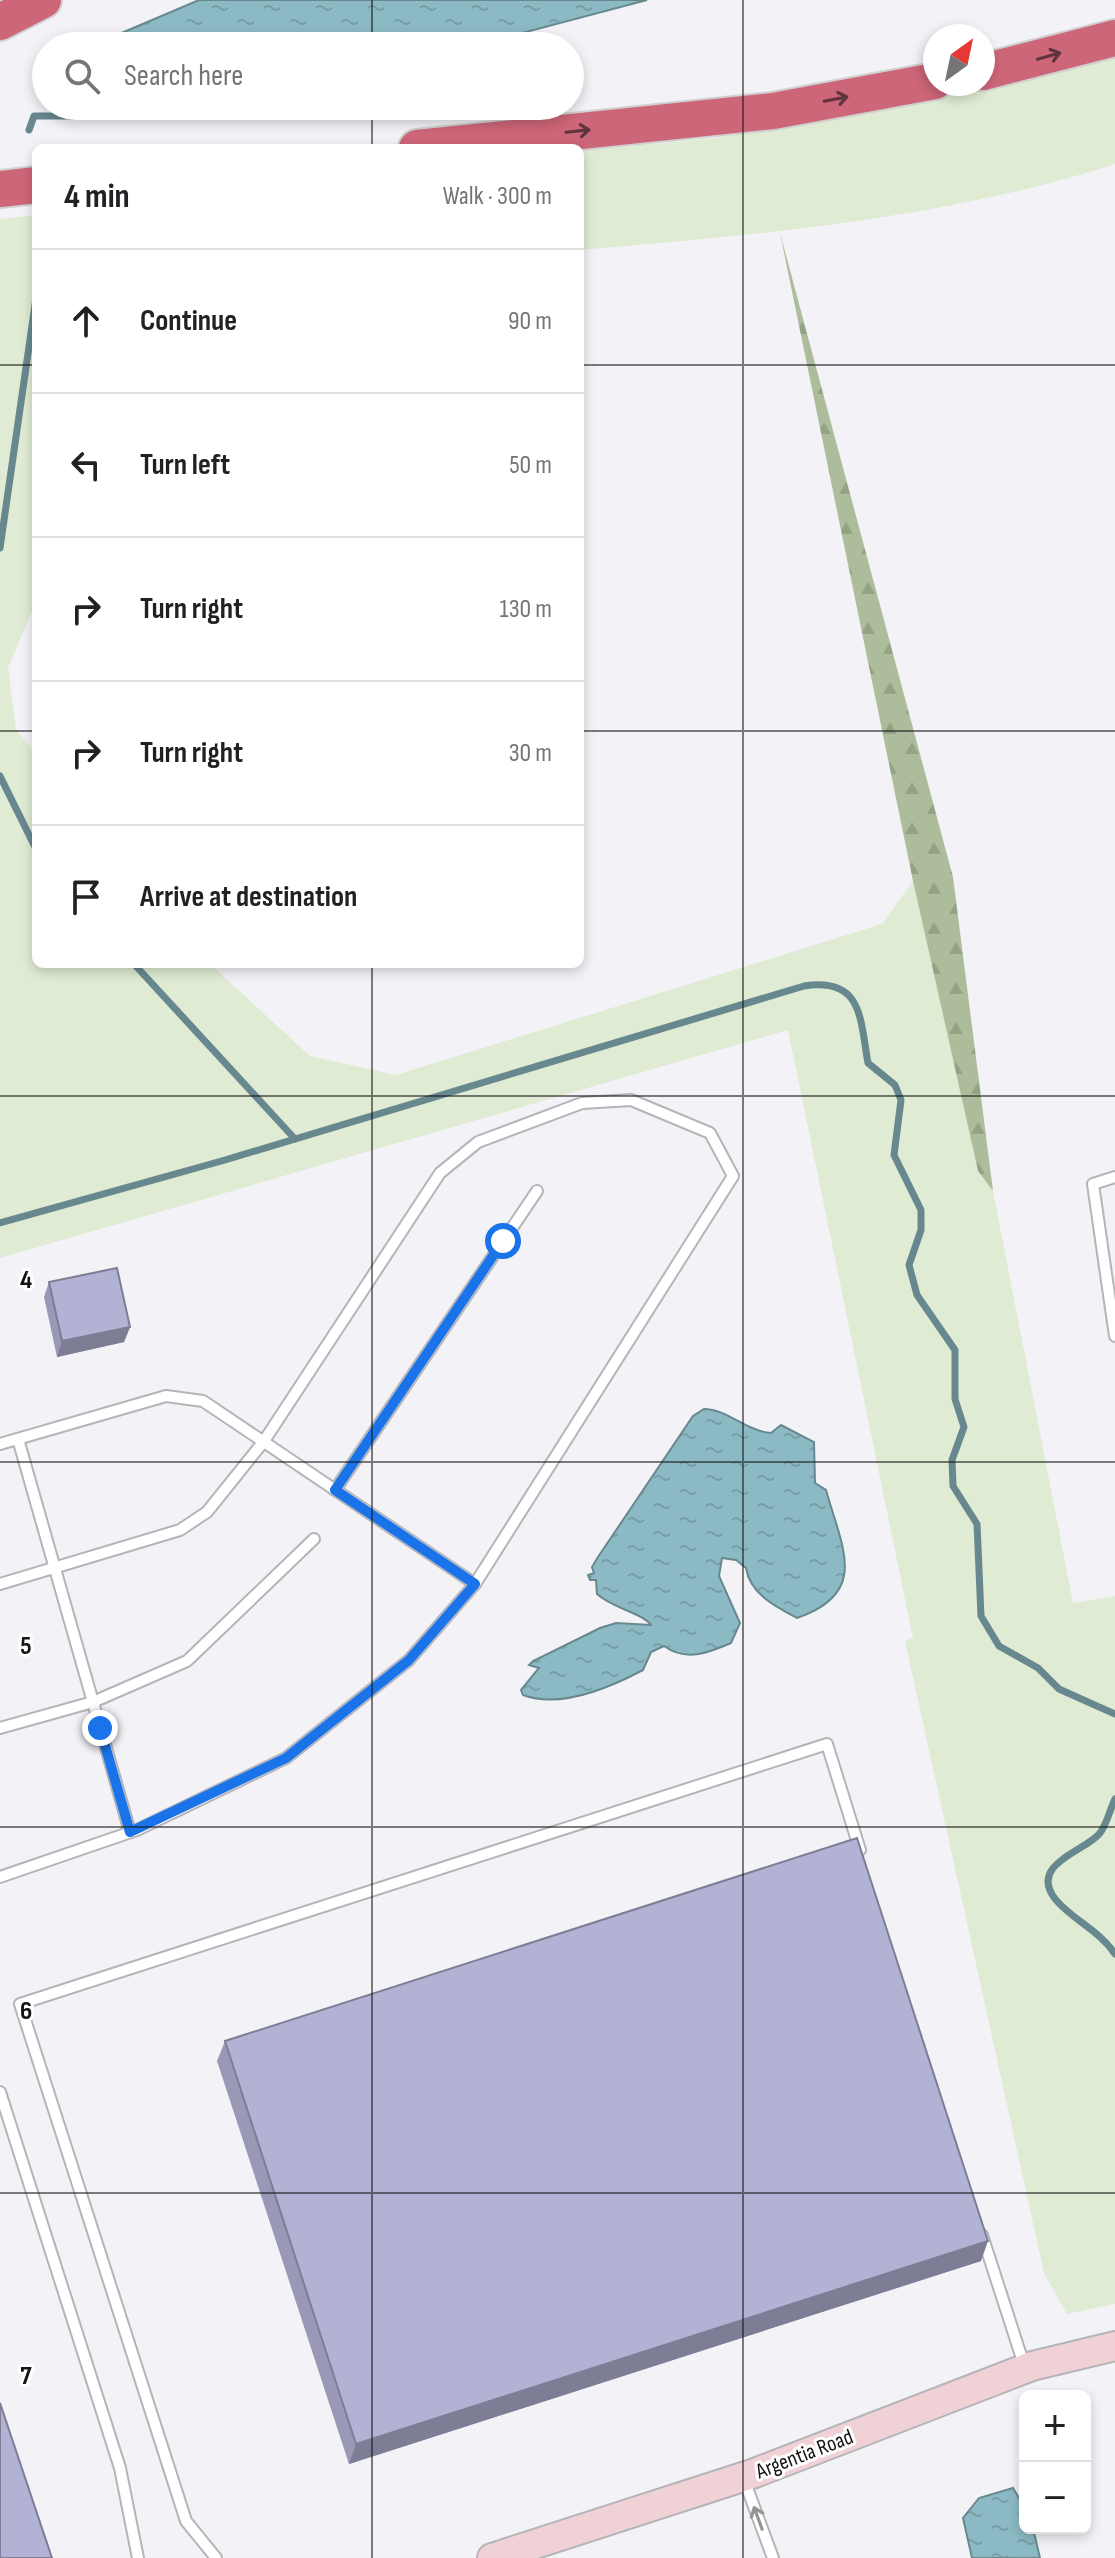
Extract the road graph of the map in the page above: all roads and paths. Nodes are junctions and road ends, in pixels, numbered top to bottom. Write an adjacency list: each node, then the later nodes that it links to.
1 (43, 0): 2 (highway)
2 (0, 22)
3 (1115, 38): 4 (highway, one-way to 3)
4 (995, 69)
5 (923, 83): 6 (highway, one-way to 5)
6 (455, 144)
7 (32, 185): 8 (highway)
8 (0, 189)
9 (1115, 1177): 11 (lane)
10 (537, 1191): 15 (lane)
11 (1115, 1336)
12 (18, 1439): 13 (lane); 14 (lane); 17 (lane)
13 (264, 1441): 15 (lane); 17 (lane); 19 (lane)
14 (0, 1444)
15 (335, 1490): 19 (lane)
16 (314, 1539): 20 (lane)
17 (55, 1567): 18 (lane); 20 (lane)
18 (0, 1584)
19 (475, 1584): 22 (lane)
20 (93, 1702): 21 (lane); 22 (lane)
21 (0, 1728)
22 (130, 1832): 24 (lane)
23 (864, 1860): 31 (lane)
24 (0, 1877)
25 (0, 2092): 30 (lane)
26 (980, 2226): 28 (lane)
27 (1115, 2346): 28 (street, Argentia Road)
28 (1025, 2369): 29 (street, Argentia Road)
29 (743, 2477): 32 (street, Argentia Road); 33 (lane, one-way to 29)
30 (138, 2558)
31 (216, 2558)
32 (492, 2558)
33 (773, 2558)

